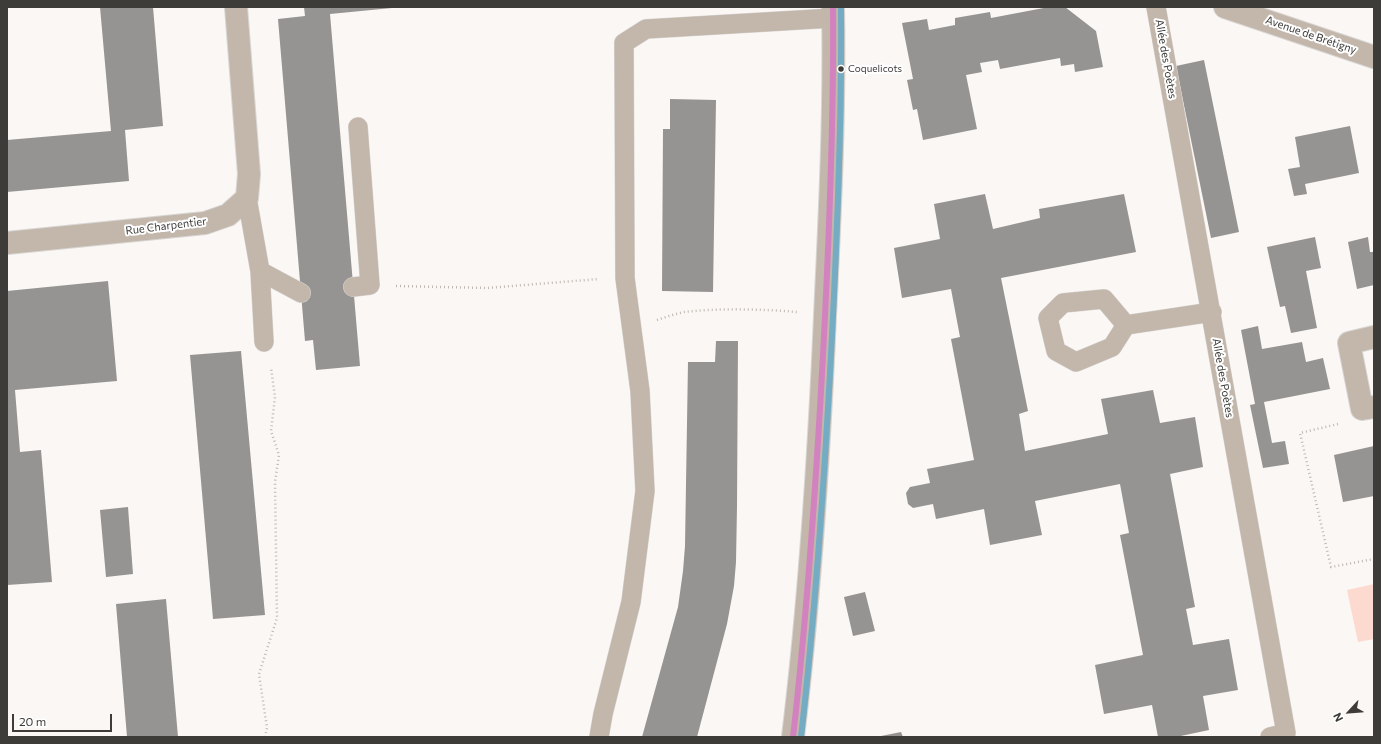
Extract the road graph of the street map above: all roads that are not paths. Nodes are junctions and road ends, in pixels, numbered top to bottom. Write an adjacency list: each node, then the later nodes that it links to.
1 (236, 7): 7 (street)
2 (1156, 7): 12 (lane, Allée des Poètes)
3 (1225, 7): 5 (street, Avenue de Brétigny)
4 (833, 13): 17 (lane); 18 (street)
5 (1374, 57)
6 (358, 127): 10 (lane)
7 (247, 198): 8 (street, Rue Charpentier); 9 (lane)
8 (7, 243)
9 (260, 271): 11 (lane); 15 (lane)
10 (361, 286)
11 (301, 293)
12 (1212, 312): 13 (lane); 19 (lane, Allée des Poètes)
13 (1126, 325)
14 (1374, 336): 16 (street)
15 (264, 342)
16 (1368, 408)
17 (599, 737)
18 (793, 737)
19 (1270, 737)

